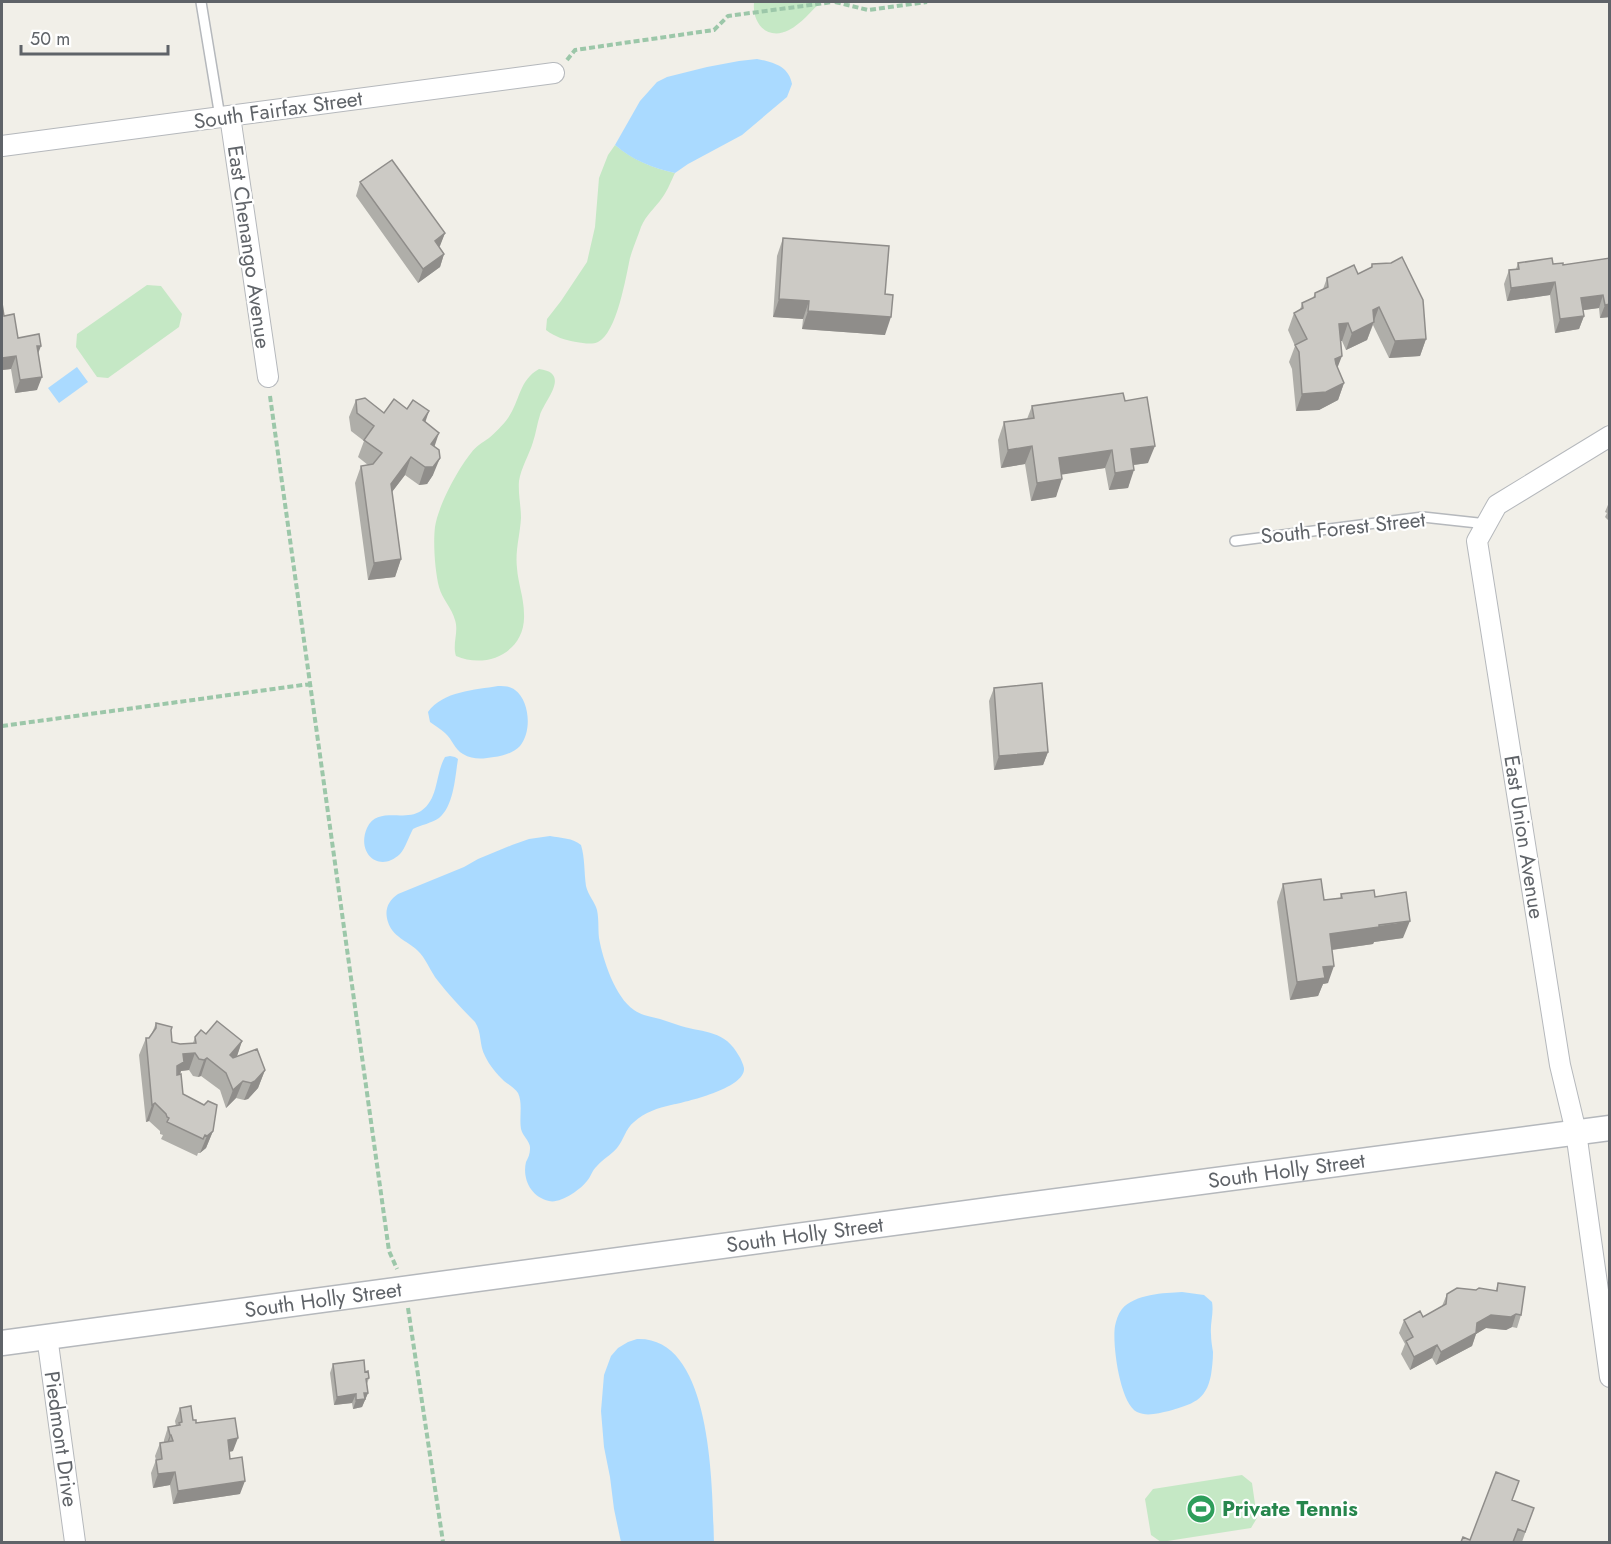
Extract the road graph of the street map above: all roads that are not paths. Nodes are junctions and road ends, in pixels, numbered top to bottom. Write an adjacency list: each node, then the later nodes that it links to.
1 (201, 2): 3 (lane)
2 (554, 73): 3 (street, South Fairfax Street)
3 (225, 117): 4 (street, South Fairfax Street); 5 (street, East Chenango Avenue)
4 (2, 146)
5 (268, 377)
6 (1610, 436): 7 (street)
7 (1482, 533): 8 (lane, South Forest Street); 10 (street, East Union Avenue)
8 (1235, 541)
9 (1610, 1128): 10 (street, South Holly Street)
10 (1576, 1132): 11 (street, South Holly Street); 13 (street, East Union Avenue)
11 (47, 1336): 12 (street, South Holly Street); 14 (street, Piedmont Drive)
12 (2, 1343)
13 (1610, 1377)
14 (75, 1542)

